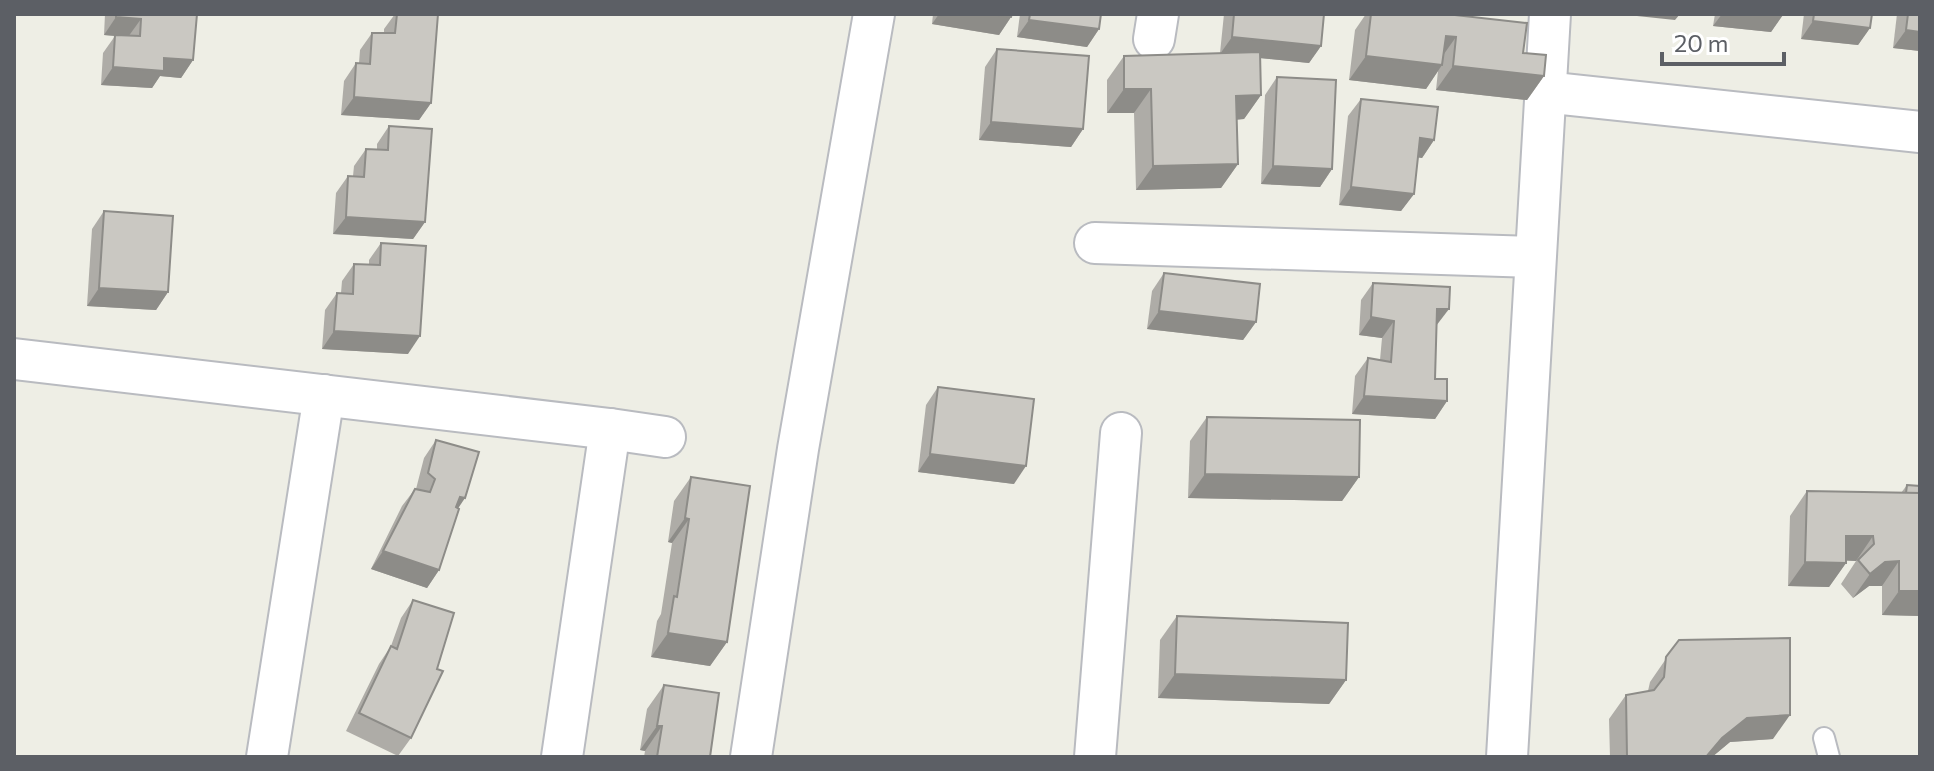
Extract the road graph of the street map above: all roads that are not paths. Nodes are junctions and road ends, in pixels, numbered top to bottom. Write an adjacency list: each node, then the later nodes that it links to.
1 (874, 14): 14 (street)
2 (1550, 14): 3 (street)
3 (1544, 92): 4 (street); 6 (street)
4 (1920, 132)
5 (1095, 243): 6 (street)
6 (1535, 257): 16 (street)
7 (14, 359): 8 (street)
8 (324, 395): 9 (street); 12 (street)
9 (610, 429): 11 (street); 13 (street)
10 (1121, 433): 15 (street)
11 (665, 437)
12 (267, 757)
13 (562, 757)
14 (751, 757)
15 (1095, 757)
16 (1507, 757)

